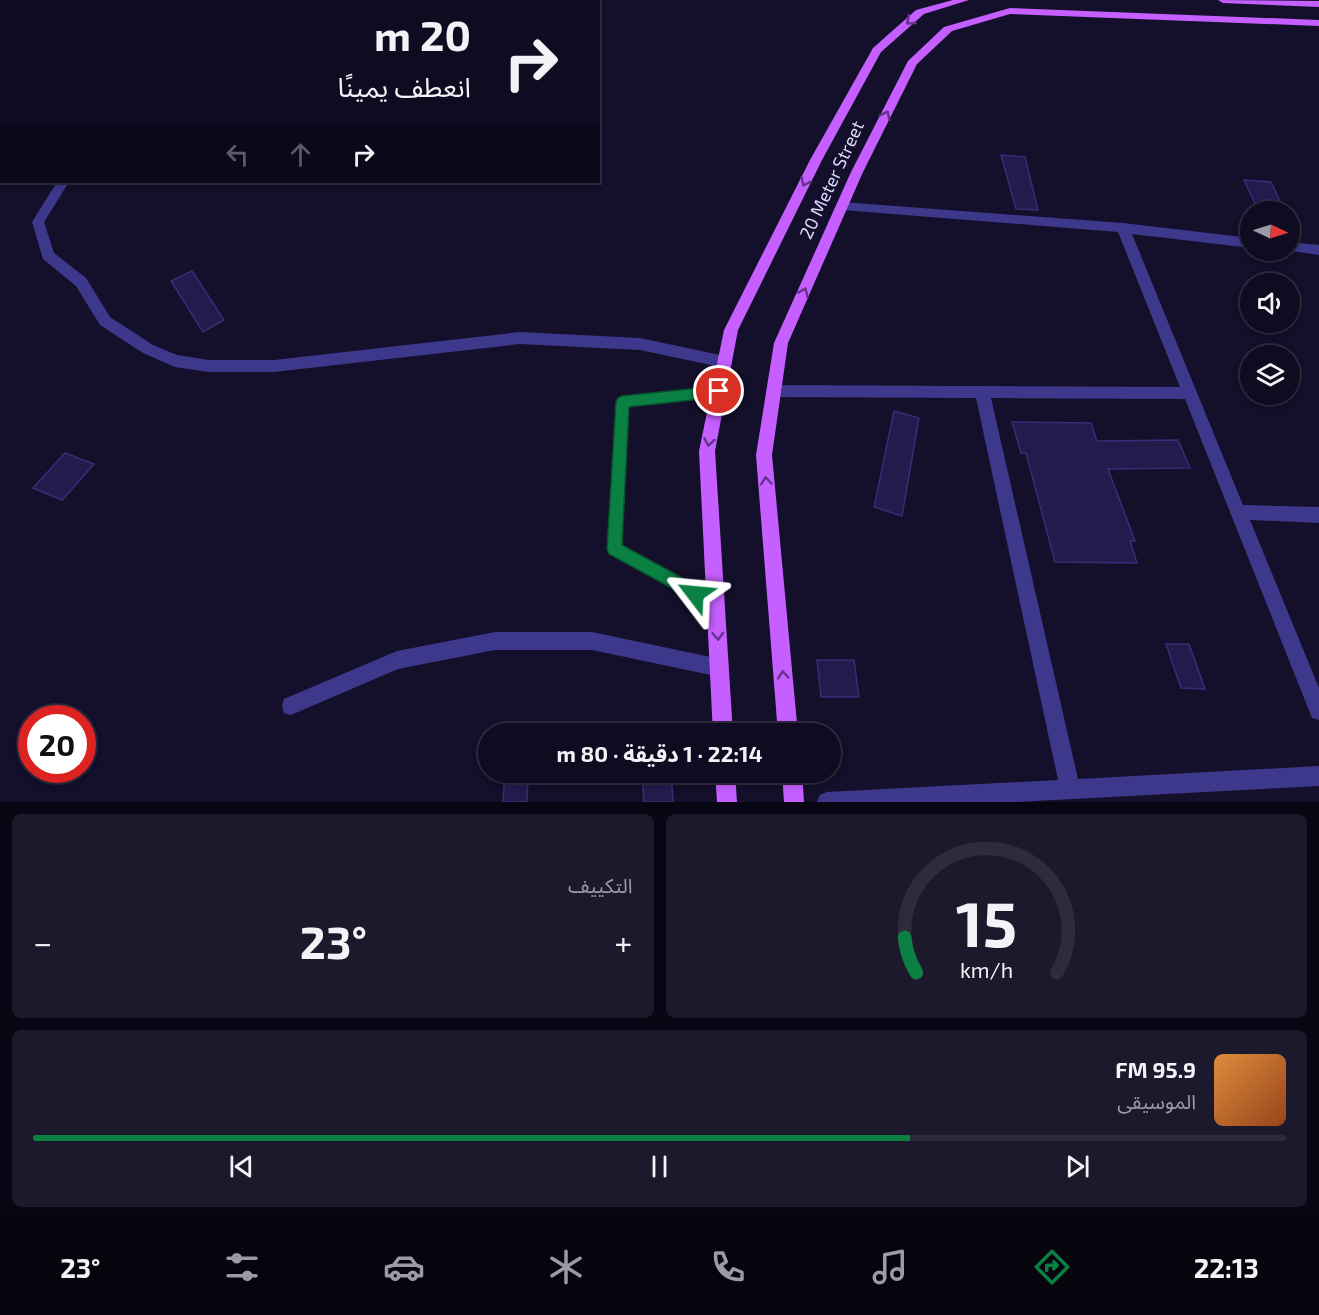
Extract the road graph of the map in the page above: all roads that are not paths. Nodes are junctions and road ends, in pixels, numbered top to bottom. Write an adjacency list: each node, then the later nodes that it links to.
1 (964, 0): 11 (main road, 20 Meter Street, one-way to 11)
2 (1223, 0): 3 (main road)
3 (1319, 4)
4 (1319, 23): 6 (main road, 20 Meter Street, one-way to 4)
5 (62, 183): 11 (street)
6 (842, 206): 7 (street); 13 (main road, 20 Meter Street, one-way to 6)
7 (1123, 228): 8 (street); 15 (street)
8 (1240, 242)
9 (1300, 248): 10 (street)
10 (1319, 250)
11 (724, 362): 12 (main road, 20 Meter Street)
12 (719, 391): 18 (main road, 20 Meter Street, one-way to 18); 18 (lane)
13 (773, 391): 14 (street); 23 (main road, 20 Meter Street, one-way to 13)
14 (981, 393): 15 (street); 27 (street)
15 (1190, 393): 16 (street)
16 (1238, 512): 17 (street); 21 (street)
17 (1319, 515)
18 (716, 605): 19 (main road, 20 Meter Street, one-way to 19)
19 (720, 668): 20 (street); 22 (main road, 20 Meter Street)
20 (291, 706)
21 (1319, 711)
22 (722, 723)
23 (787, 723)
24 (1319, 776): 27 (street)
25 (726, 783): 28 (main road)
26 (793, 783): 29 (main road)
27 (1070, 789): 30 (street)
28 (727, 802)
29 (794, 802)
30 (827, 802)

